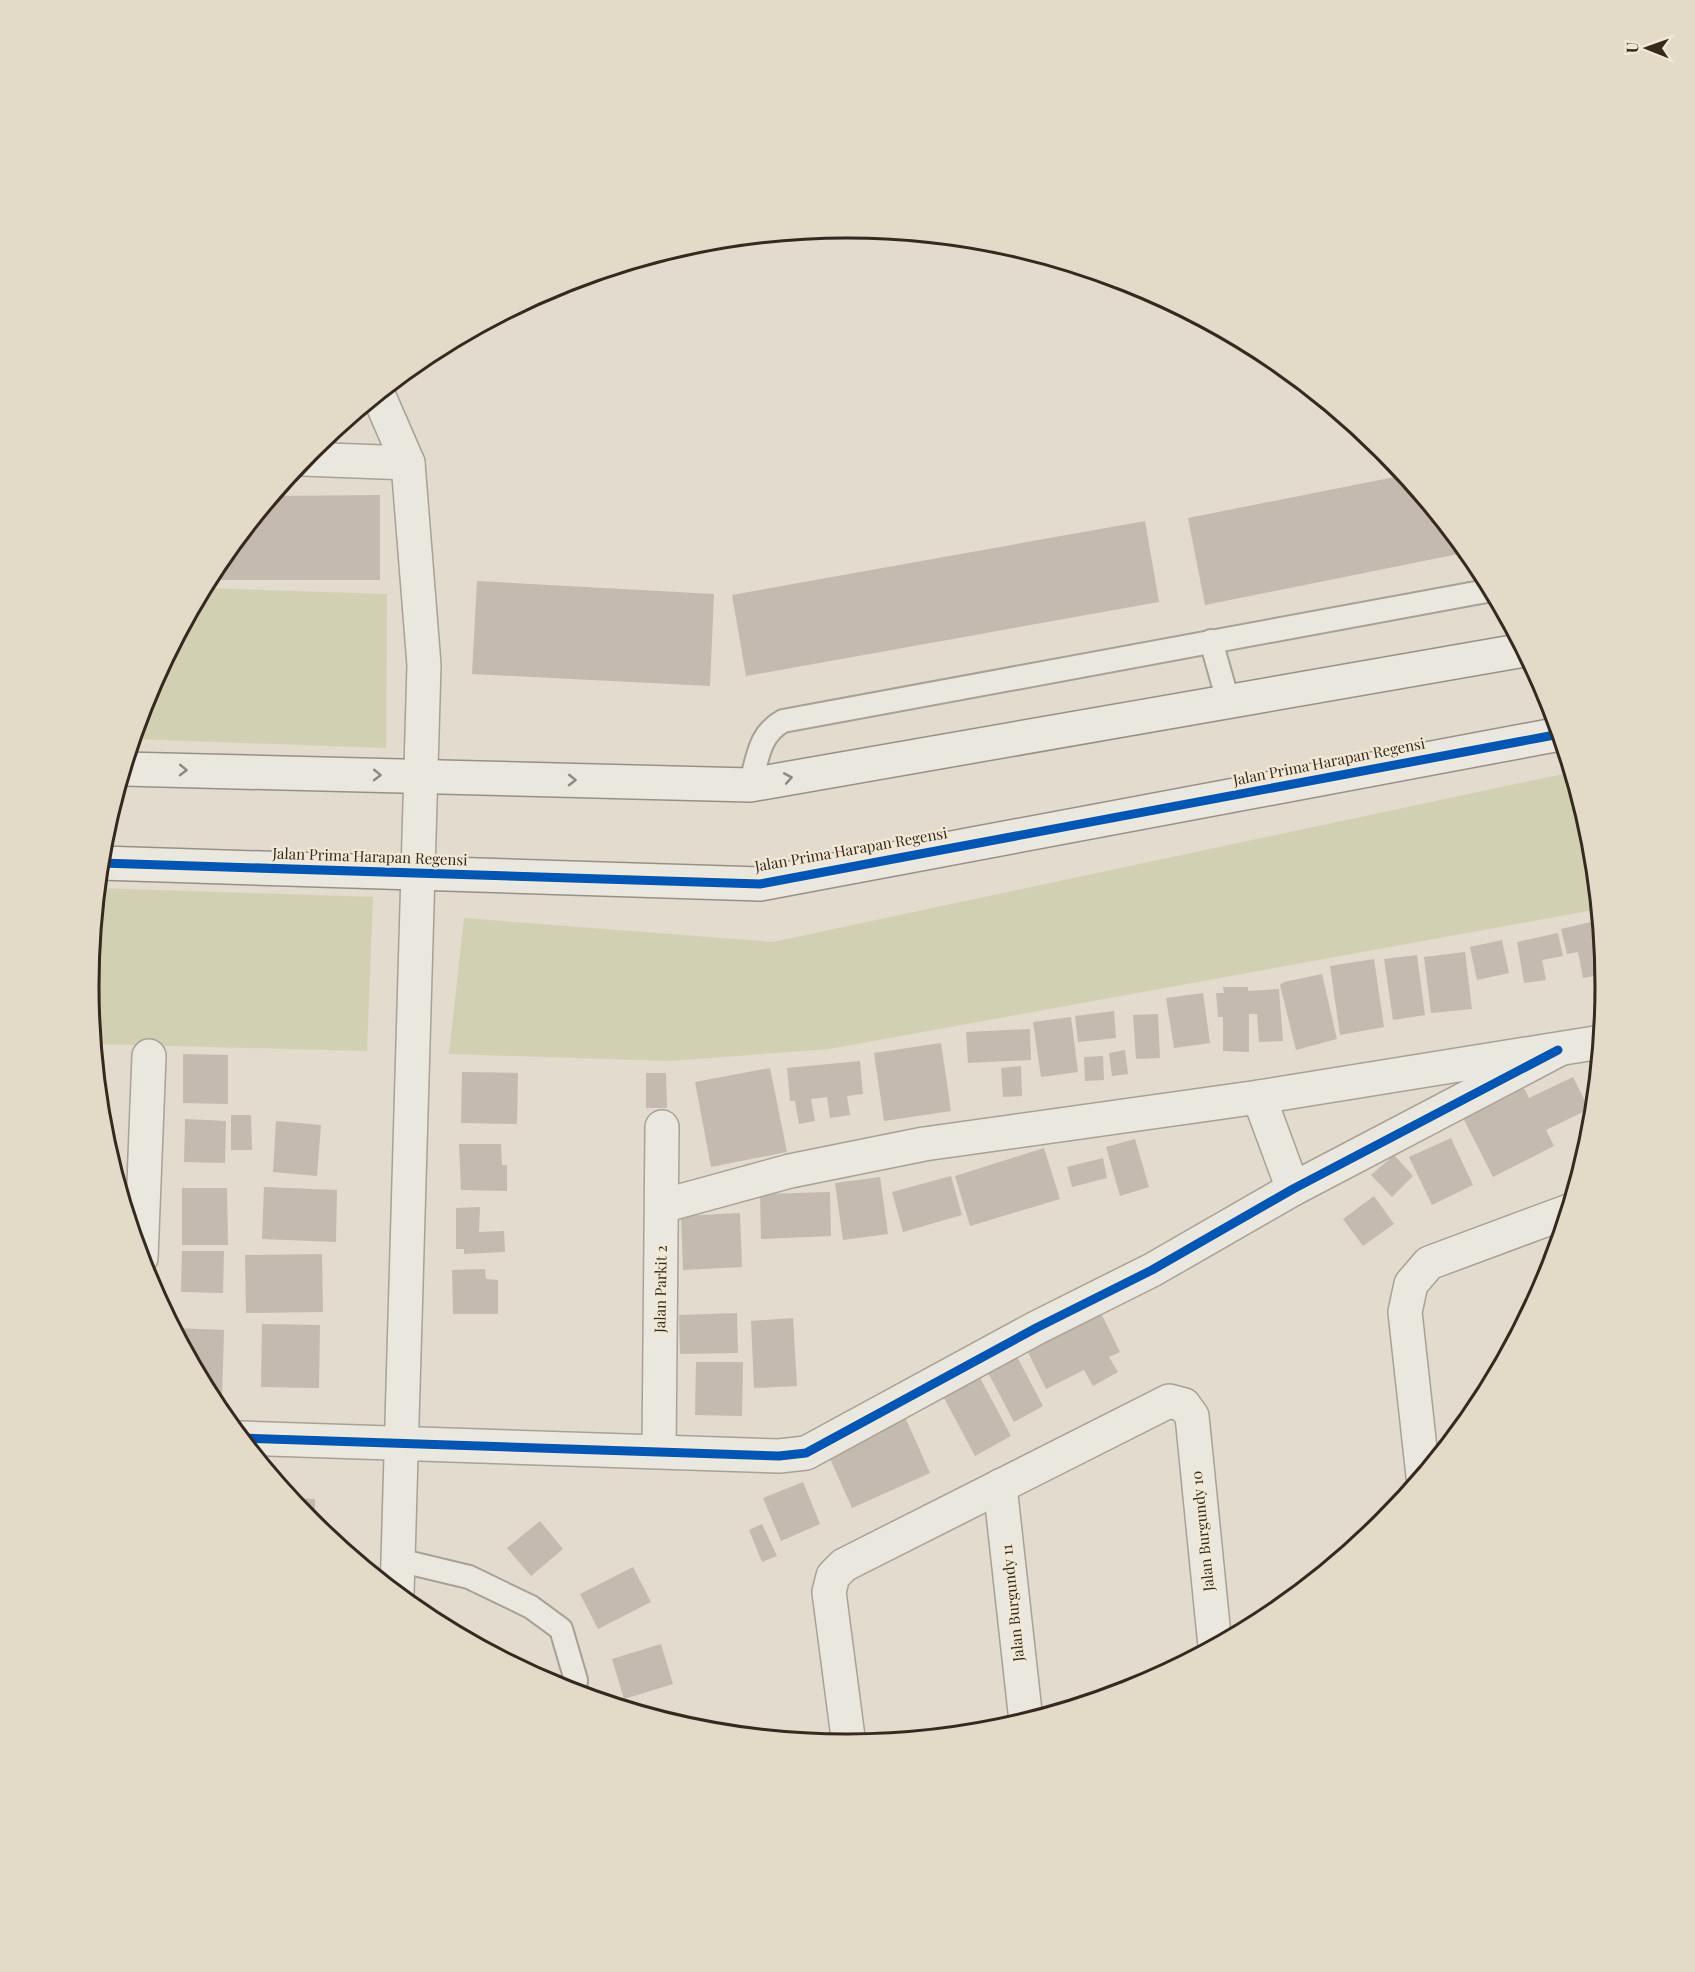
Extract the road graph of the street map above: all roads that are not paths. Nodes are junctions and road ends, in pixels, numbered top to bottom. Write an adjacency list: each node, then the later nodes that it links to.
1 (381, 401): 3 (street)
2 (316, 459): 3 (street)
3 (408, 463): 10 (street)
4 (1483, 592): 5 (lane)
5 (1211, 641): 7 (lane); 11 (lane)
6 (1517, 651): 7 (street)
7 (1228, 701): 11 (street, one-way to 7)
8 (1552, 735): 13 (street, Jalan Prima Harapan Regensi)
9 (132, 769): 10 (street, one-way to 10)
10 (421, 776): 11 (street, one-way to 11); 13 (street)
11 (750, 785)
12 (109, 862): 13 (street, Jalan Prima Harapan Regensi)
13 (417, 874): 25 (street)
14 (1593, 1043): 15 (street)
15 (1558, 1050): 17 (street); 20 (street)
16 (149, 1056): 19 (street)
17 (1259, 1097): 20 (street); 21 (street)
18 (662, 1127): 21 (street, Jalan Parkit 2)
19 (130, 1175): 22 (street)
20 (1293, 1189): 26 (street)
21 (662, 1206): 26 (street, Jalan Parkit 2)
22 (135, 1214)
23 (1560, 1214): 27 (street)
24 (251, 1438): 25 (street)
25 (402, 1443): 26 (street); 29 (street)
26 (659, 1451)
27 (1422, 1465)
28 (1000, 1486): 31 (street, Jalan Burgundy 10); 33 (street, Jalan Burgundy 11); 34 (street)
29 (398, 1560): 30 (street); 32 (lane)
30 (397, 1584)
31 (1214, 1638)
32 (576, 1683)
33 (1025, 1713)
34 (848, 1735)

